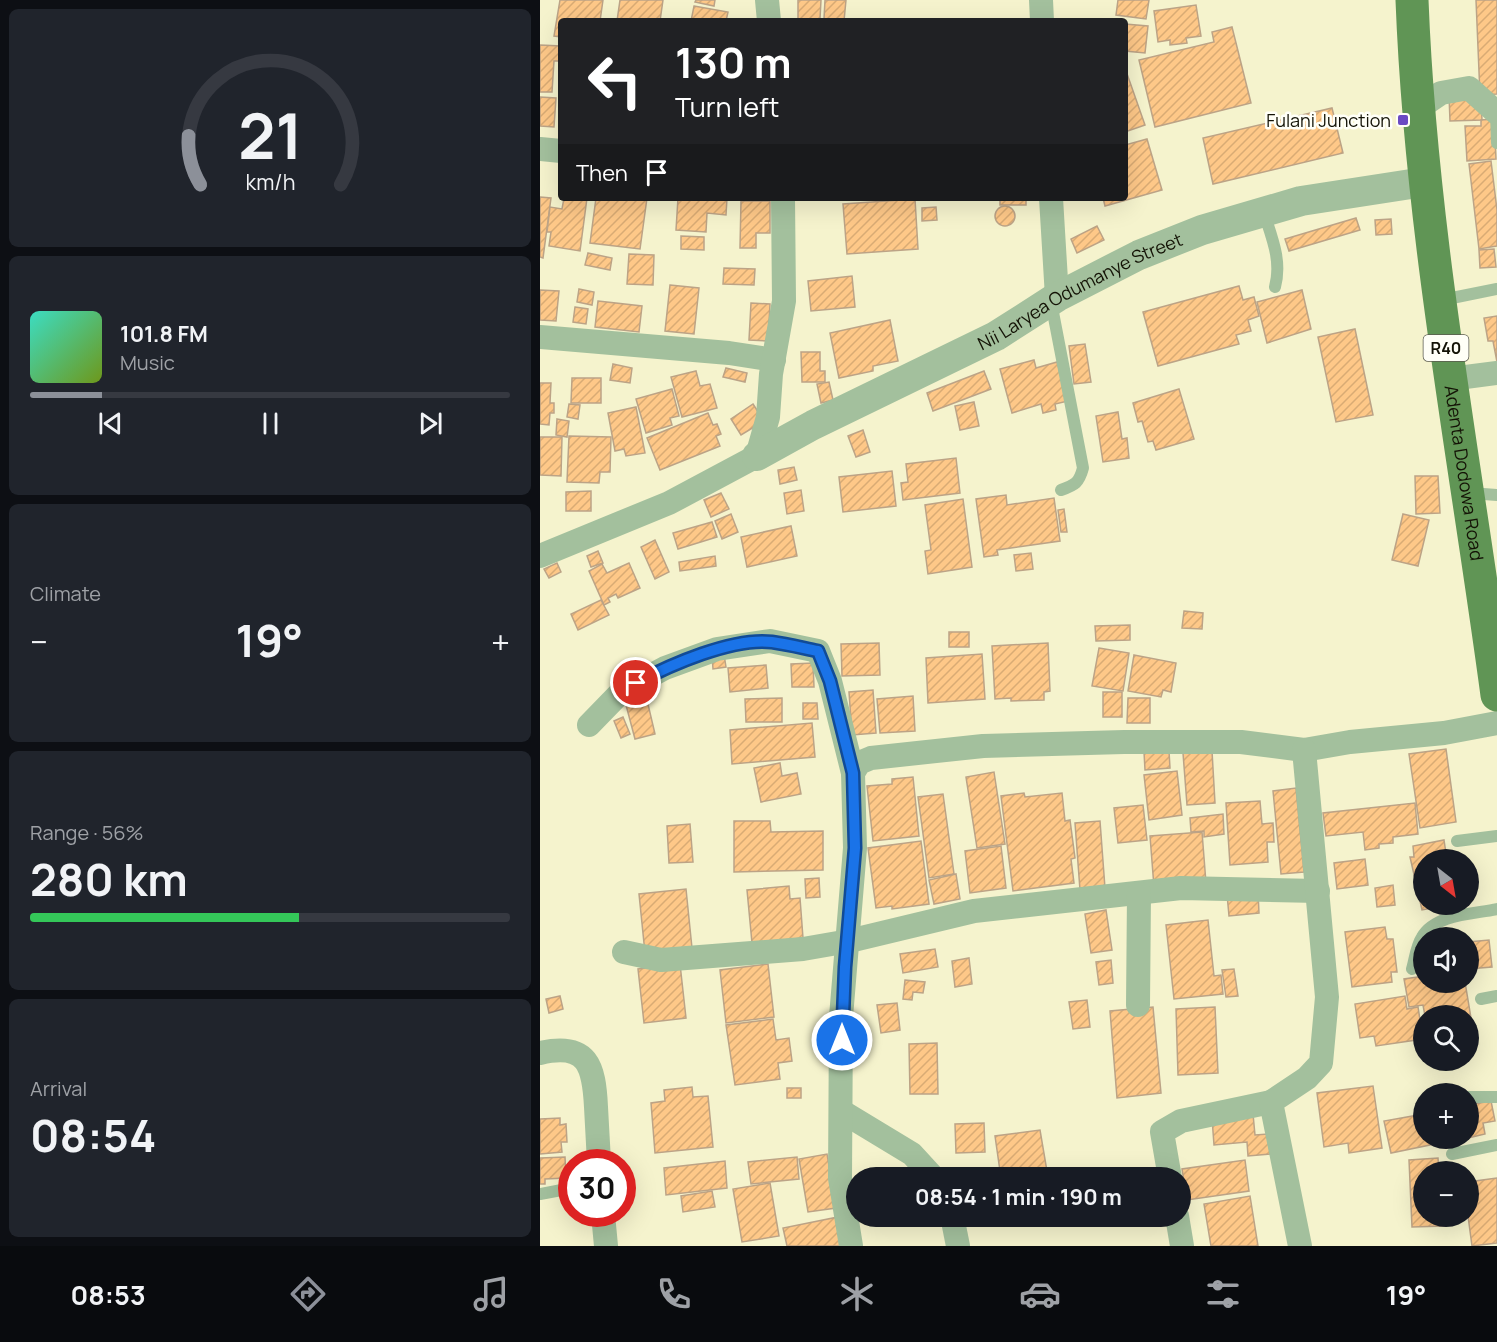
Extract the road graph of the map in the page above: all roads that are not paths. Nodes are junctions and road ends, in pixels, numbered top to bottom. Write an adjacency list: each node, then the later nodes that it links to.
1 (766, 0): 4 (street)
2 (1041, 0): 5 (street)
3 (1412, 0): 6 (main road, Adenta Dodowa Road / R40)
4 (769, 18)
5 (1042, 18)
6 (1419, 108): 7 (street); 11 (main road, Adenta Dodowa Road / R40)
7 (1496, 112): 8 (lane)
8 (1497, 143)
9 (540, 149): 10 (street)
10 (558, 151)
11 (1424, 182): 14 (street, Nii Laryea Odumanye Street); 18 (main road, Adenta Dodowa Road / R40)
12 (783, 201): 20 (street)
13 (1051, 201): 17 (street)
14 (1264, 212): 15 (lane); 17 (street, Nii Laryea Odumanye Street)
15 (1275, 287)
16 (1497, 289): 18 (lane)
17 (1054, 299): 23 (street, Nii Laryea Odumanye Street); 24 (lane)
18 (1439, 300): 22 (main road, Adenta Dodowa Road / R40)
19 (540, 337): 20 (street)
20 (774, 360): 23 (street)
21 (1497, 373): 22 (street)
22 (1450, 379): 25 (main road, Adenta Dodowa Road / R40)
23 (757, 456): 26 (street)
24 (1061, 490)
25 (1483, 494): 27 (main road, Adenta Dodowa Road / R40)
26 (540, 556)
27 (1497, 695)
28 (1497, 723): 30 (street)
29 (589, 725): 31 (street)
30 (1304, 750): 31 (street); 34 (street)
31 (853, 773): 37 (street)
32 (1497, 836): 33 (lane)
33 (1457, 841)
34 (1318, 891): 35 (street); 46 (street)
35 (1139, 893): 37 (street); 42 (street)
36 (1497, 909): 39 (lane)
37 (849, 941): 38 (street); 47 (street)
38 (624, 952)
39 (1412, 969)
40 (1497, 996): 41 (lane)
41 (1481, 999)
42 (1138, 1005)
43 (540, 1053): 49 (street)
44 (1479, 1097): 45 (lane)
45 (1497, 1097)
46 (1271, 1102): 52 (street); 62 (street)
47 (841, 1111): 51 (street); 59 (street)
48 (1497, 1145): 50 (lane)
49 (598, 1149)
50 (1452, 1154)
51 (924, 1167)
52 (1168, 1167)
53 (558, 1191): 54 (lane)
54 (540, 1194)
55 (604, 1227): 58 (street)
56 (954, 1227): 60 (street)
57 (1179, 1227): 61 (street)
58 (606, 1246)
59 (851, 1246)
60 (958, 1246)
61 (1182, 1246)
62 (1300, 1246)

